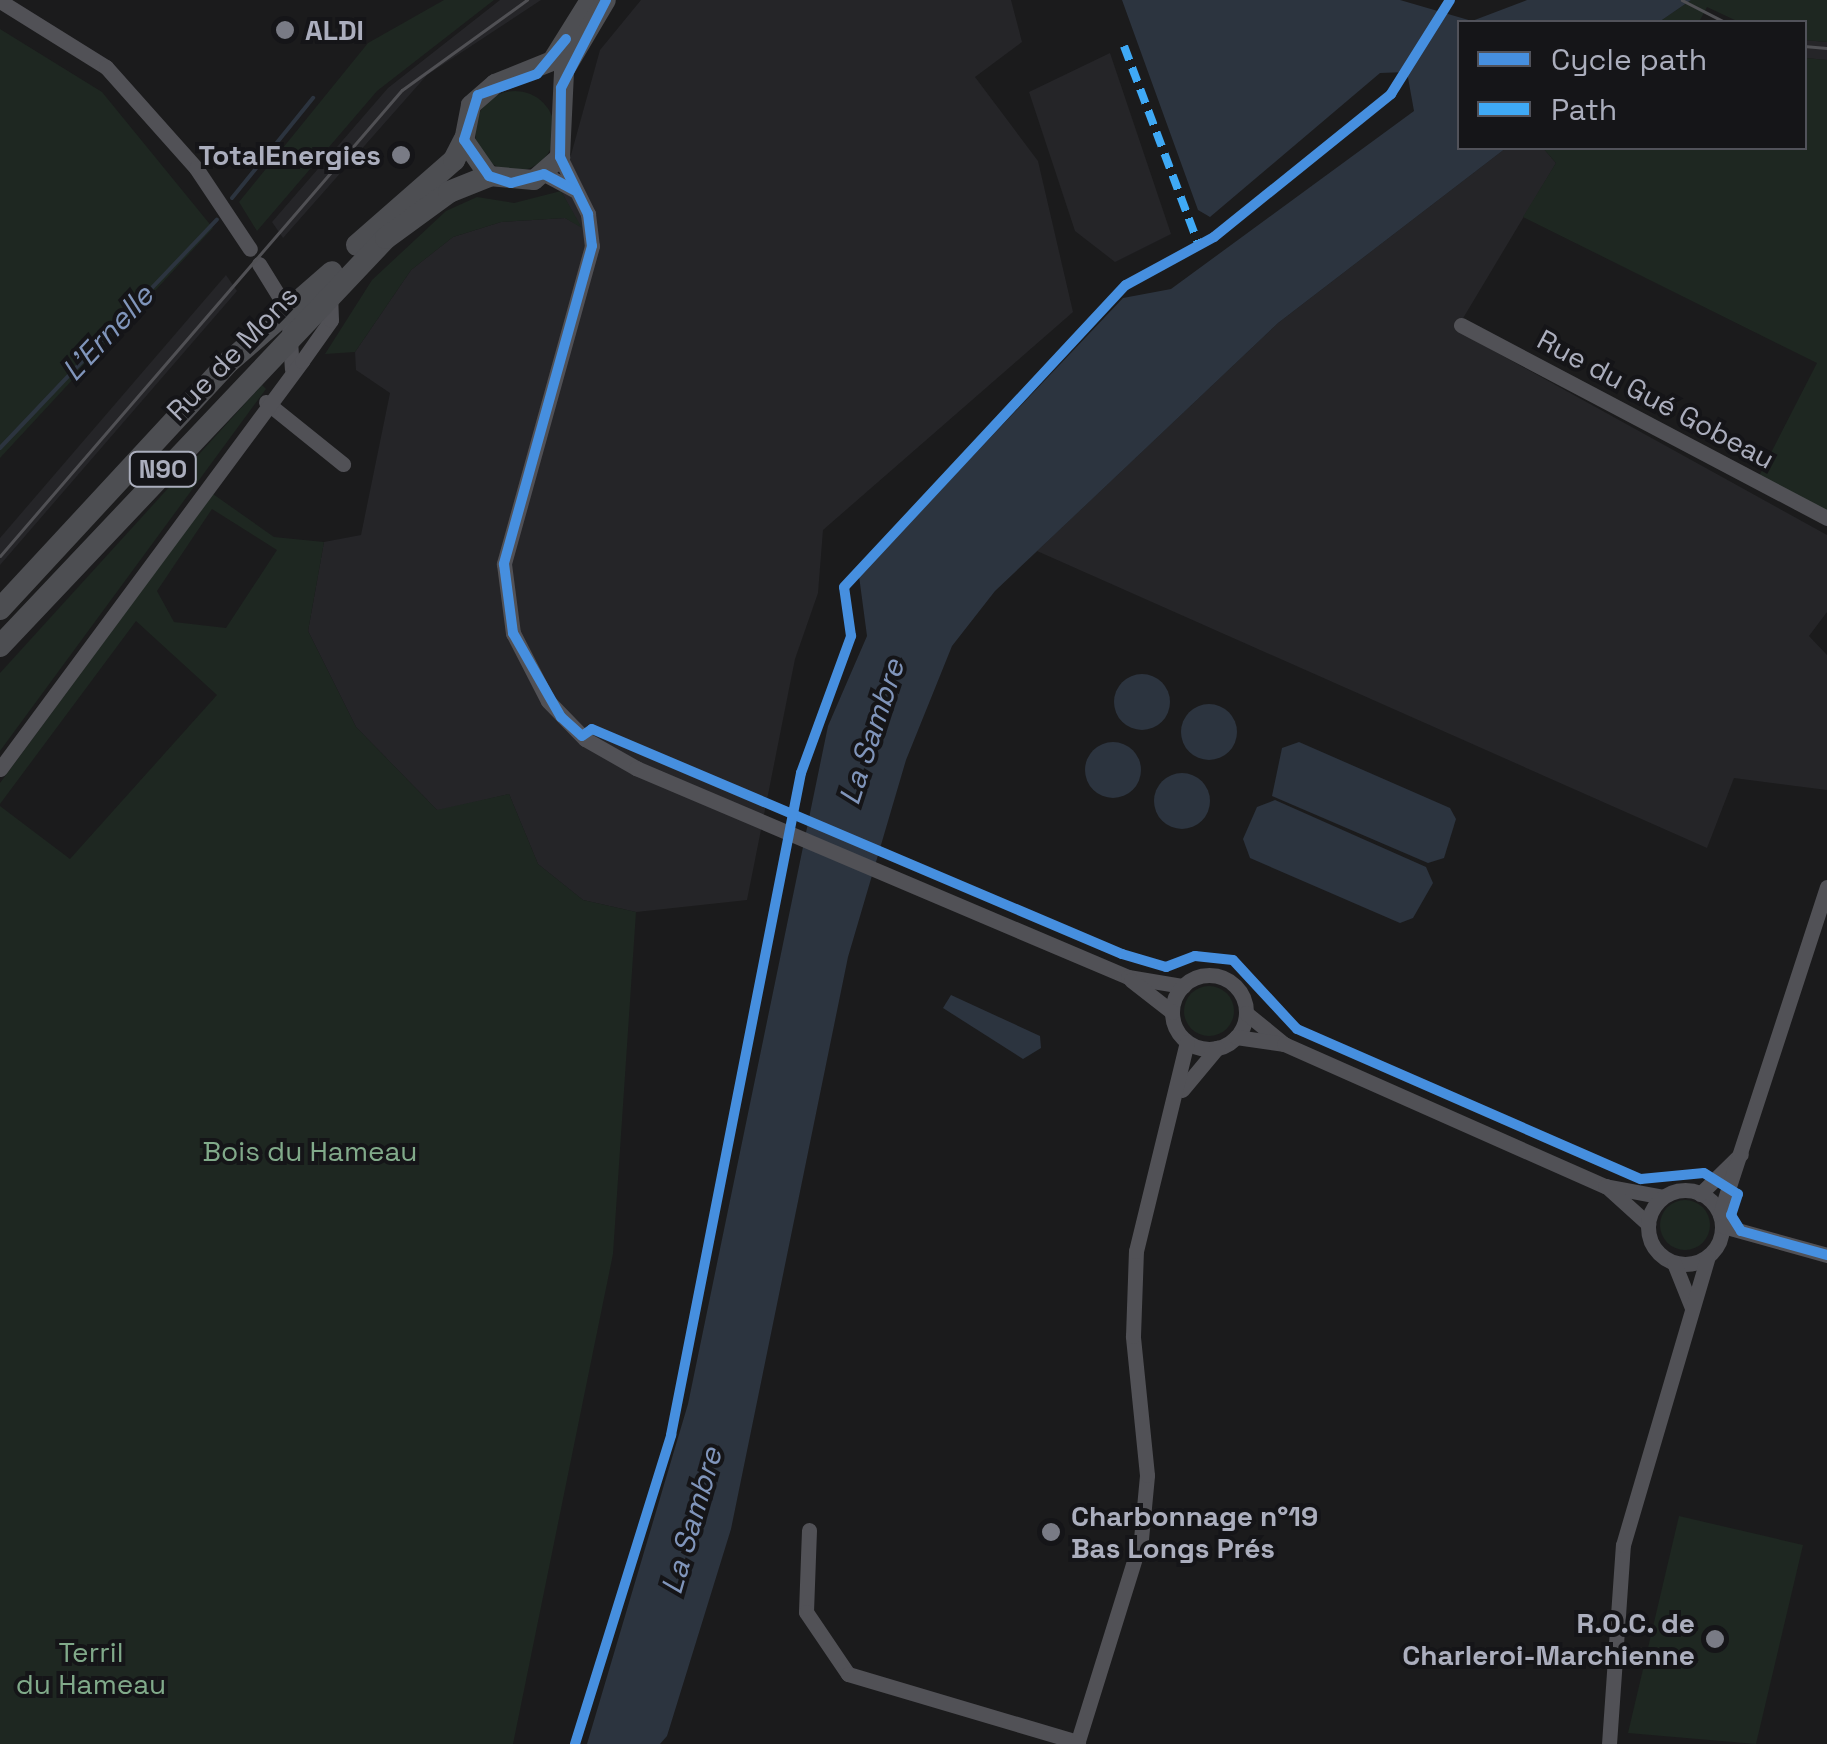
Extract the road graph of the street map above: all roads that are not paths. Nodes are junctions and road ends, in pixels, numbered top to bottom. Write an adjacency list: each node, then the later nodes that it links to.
1 (590, 0): 4 (main road, Rue de Mons / N90)
2 (606, 0): 5 (main road)
3 (0, 2): 11 (street)
4 (514, 80): 5 (main road); 6 (main road, Rue de Mons / N90)
5 (563, 112): 7 (main road)
6 (464, 140): 9 (main road); 14 (highway, Rue de Mons / N90)
7 (560, 157): 8 (main road); 10 (street)
8 (544, 174): 9 (main road, Rue de Mons / N90); 10 (street)
9 (488, 176): 13 (highway, Rue de Mons / N90)
10 (574, 190): 27 (street)
11 (250, 249)
12 (259, 264): 14 (street)
13 (330, 295): 16 (highway, Rue de Mons / N90); 17 (street)
14 (288, 311): 16 (street); 23 (highway, Rue de Mons / N90)
15 (1461, 325): 22 (street, Rue du Gué Gobeau)
16 (294, 335): 17 (street); 18 (highway, Rue de Mons / N90)
17 (292, 369): 19 (street)
18 (258, 371): 19 (street); 24 (highway, Rue de Mons / N90)
19 (280, 385): 20 (street)
20 (266, 402): 21 (street); 25 (street)
21 (343, 464)
22 (1827, 518)
23 (0, 609)
24 (0, 646)
25 (0, 769)
26 (1827, 888): 36 (street)
27 (1128, 977): 28 (street); 29 (street)
28 (1182, 986): 29 (street); 30 (street)
29 (1172, 1012): 32 (street)
30 (1246, 1013): 31 (street); 33 (street)
31 (1236, 1037): 33 (street); 34 (street)
32 (1188, 1042): 34 (street); 35 (street)
33 (1284, 1044): 37 (street)
34 (1217, 1048): 35 (street)
35 (1182, 1090): 47 (street)
36 (1741, 1154): 38 (street); 40 (street)
37 (1606, 1186): 39 (street); 41 (street)
38 (1700, 1194): 39 (street); 40 (street)
39 (1663, 1197): 41 (street)
40 (1721, 1220): 42 (street); 43 (street)
41 (1648, 1224): 44 (street)
42 (1827, 1255)
43 (1708, 1257): 44 (street); 45 (street)
44 (1674, 1263): 45 (street)
45 (1692, 1308): 48 (street)
46 (809, 1530): 47 (street)
47 (1078, 1743)
48 (1609, 1744)

